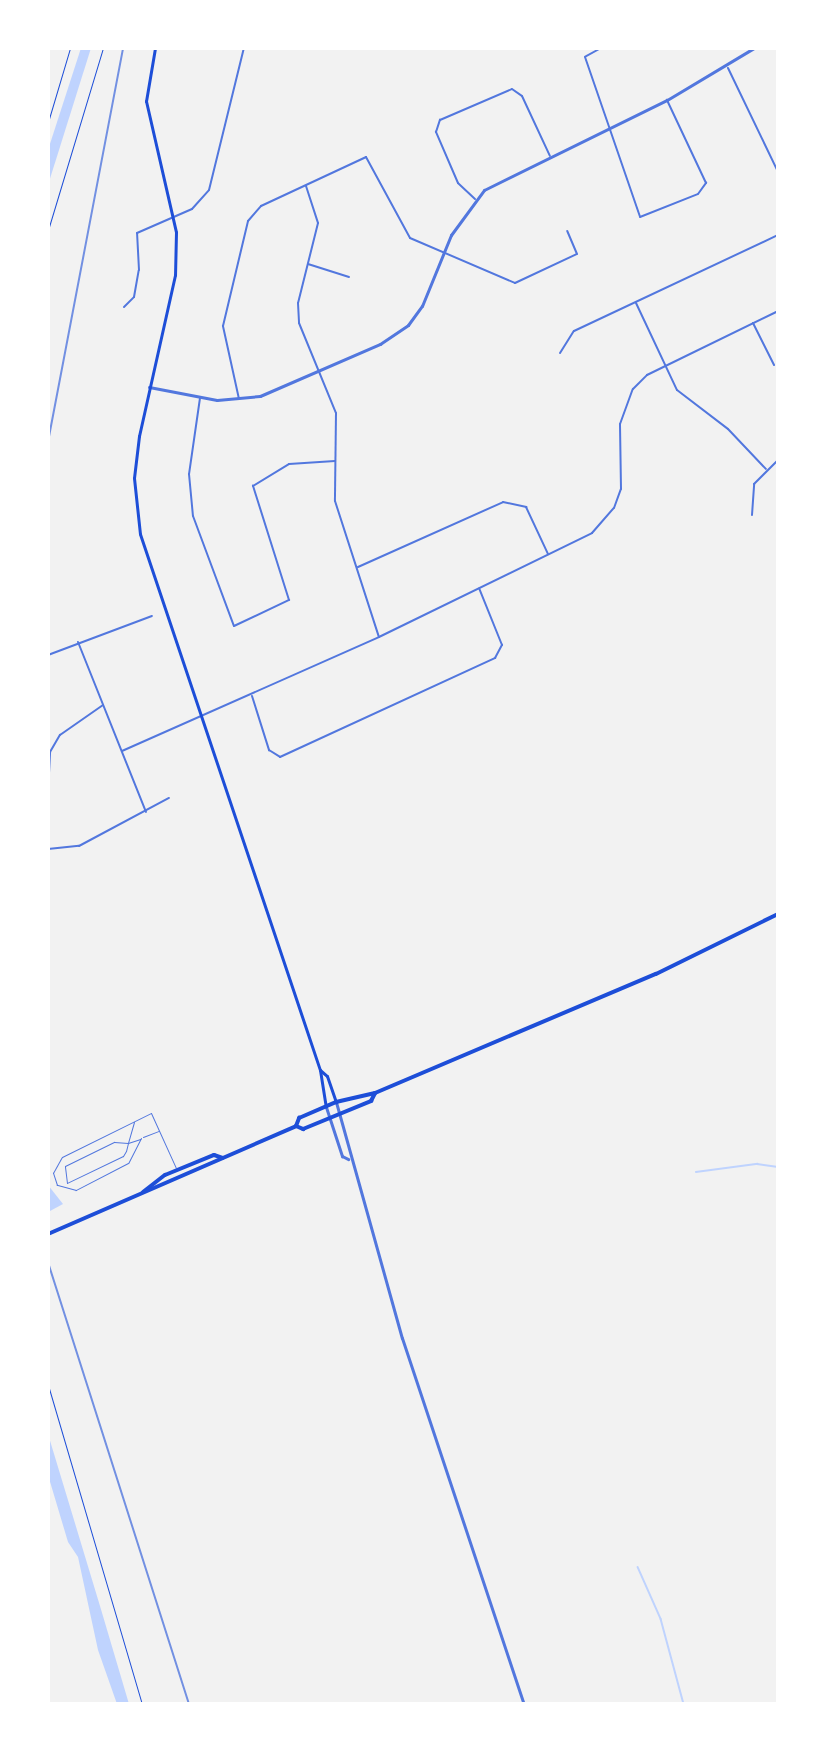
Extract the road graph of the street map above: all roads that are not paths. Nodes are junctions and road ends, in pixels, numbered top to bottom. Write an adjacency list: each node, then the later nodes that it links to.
1 (155, 48): 14 (main road)
2 (244, 48): 14 (street)
3 (601, 48): 7 (street)
4 (754, 48): 5 (street)
5 (728, 68): 6 (street); 10 (street)
6 (667, 100): 7 (street); 7 (street)
7 (608, 127): 8 (street)
8 (550, 156): 13 (street); 13 (street)
9 (778, 156): 10 (street)
10 (772, 159): 11 (street)
11 (778, 172)
12 (306, 185): 17 (street); 18 (street); 25 (street)
13 (475, 199): 17 (street)
14 (173, 215): 21 (street); 30 (main road)
15 (567, 231): 17 (street)
16 (778, 235): 20 (street)
17 (445, 254): 29 (street)
18 (308, 264): 19 (street); 29 (street)
19 (349, 277)
20 (635, 302): 26 (street); 28 (street)
21 (124, 308)
22 (778, 311): 23 (street)
23 (753, 323): 27 (street); 28 (street)
24 (218, 326): 25 (street)
25 (223, 326): 32 (street)
26 (560, 353)
27 (774, 365)
28 (664, 367): 35 (street); 37 (street)
29 (320, 372): 32 (street); 34 (street)
30 (149, 387): 31 (street); 46 (main road)
31 (200, 398): 32 (street); 34 (street)
32 (239, 399)
33 (778, 460): 35 (street)
34 (335, 461): 38 (street)
35 (766, 470): 36 (street)
36 (752, 515)
37 (548, 554): 38 (street); 39 (street)
38 (358, 567): 41 (street)
39 (479, 588): 41 (street); 44 (street)
40 (152, 616): 42 (street)
41 (379, 637): 44 (street)
42 (78, 642): 43 (street); 45 (street)
43 (48, 655)
44 (251, 695): 46 (street)
45 (104, 705): 47 (street); 48 (street)
46 (203, 716): 47 (street); 53 (main road)
47 (122, 751): 50 (street)
48 (49, 773)
49 (169, 798): 50 (street)
50 (146, 812): 51 (street)
51 (48, 849)
52 (778, 915): 54 (main road)
53 (320, 1070): 55 (main road); 56 (main road)
54 (375, 1093): 55 (main road); 57 (main road)
55 (336, 1102): 56 (main road); 57 (street)
56 (326, 1107): 58 (street); 60 (main road)
57 (339, 1113): 58 (main road); 65 (street)
58 (328, 1118): 60 (main road); 65 (street)
59 (134, 1120): 61 (lane); 62 (lane); 63 (lane)
60 (296, 1126): 64 (main road)
61 (159, 1131): 62 (lane); 66 (lane)
62 (141, 1138): 63 (lane)
63 (128, 1143): 63 (lane)
64 (223, 1158): 66 (main road); 67 (main road)
65 (348, 1159): 70 (street)
66 (177, 1171): 67 (lane); 68 (main road)
67 (180, 1179): 68 (main road)
68 (143, 1192): 69 (main road)
69 (48, 1234)
70 (524, 1704)

